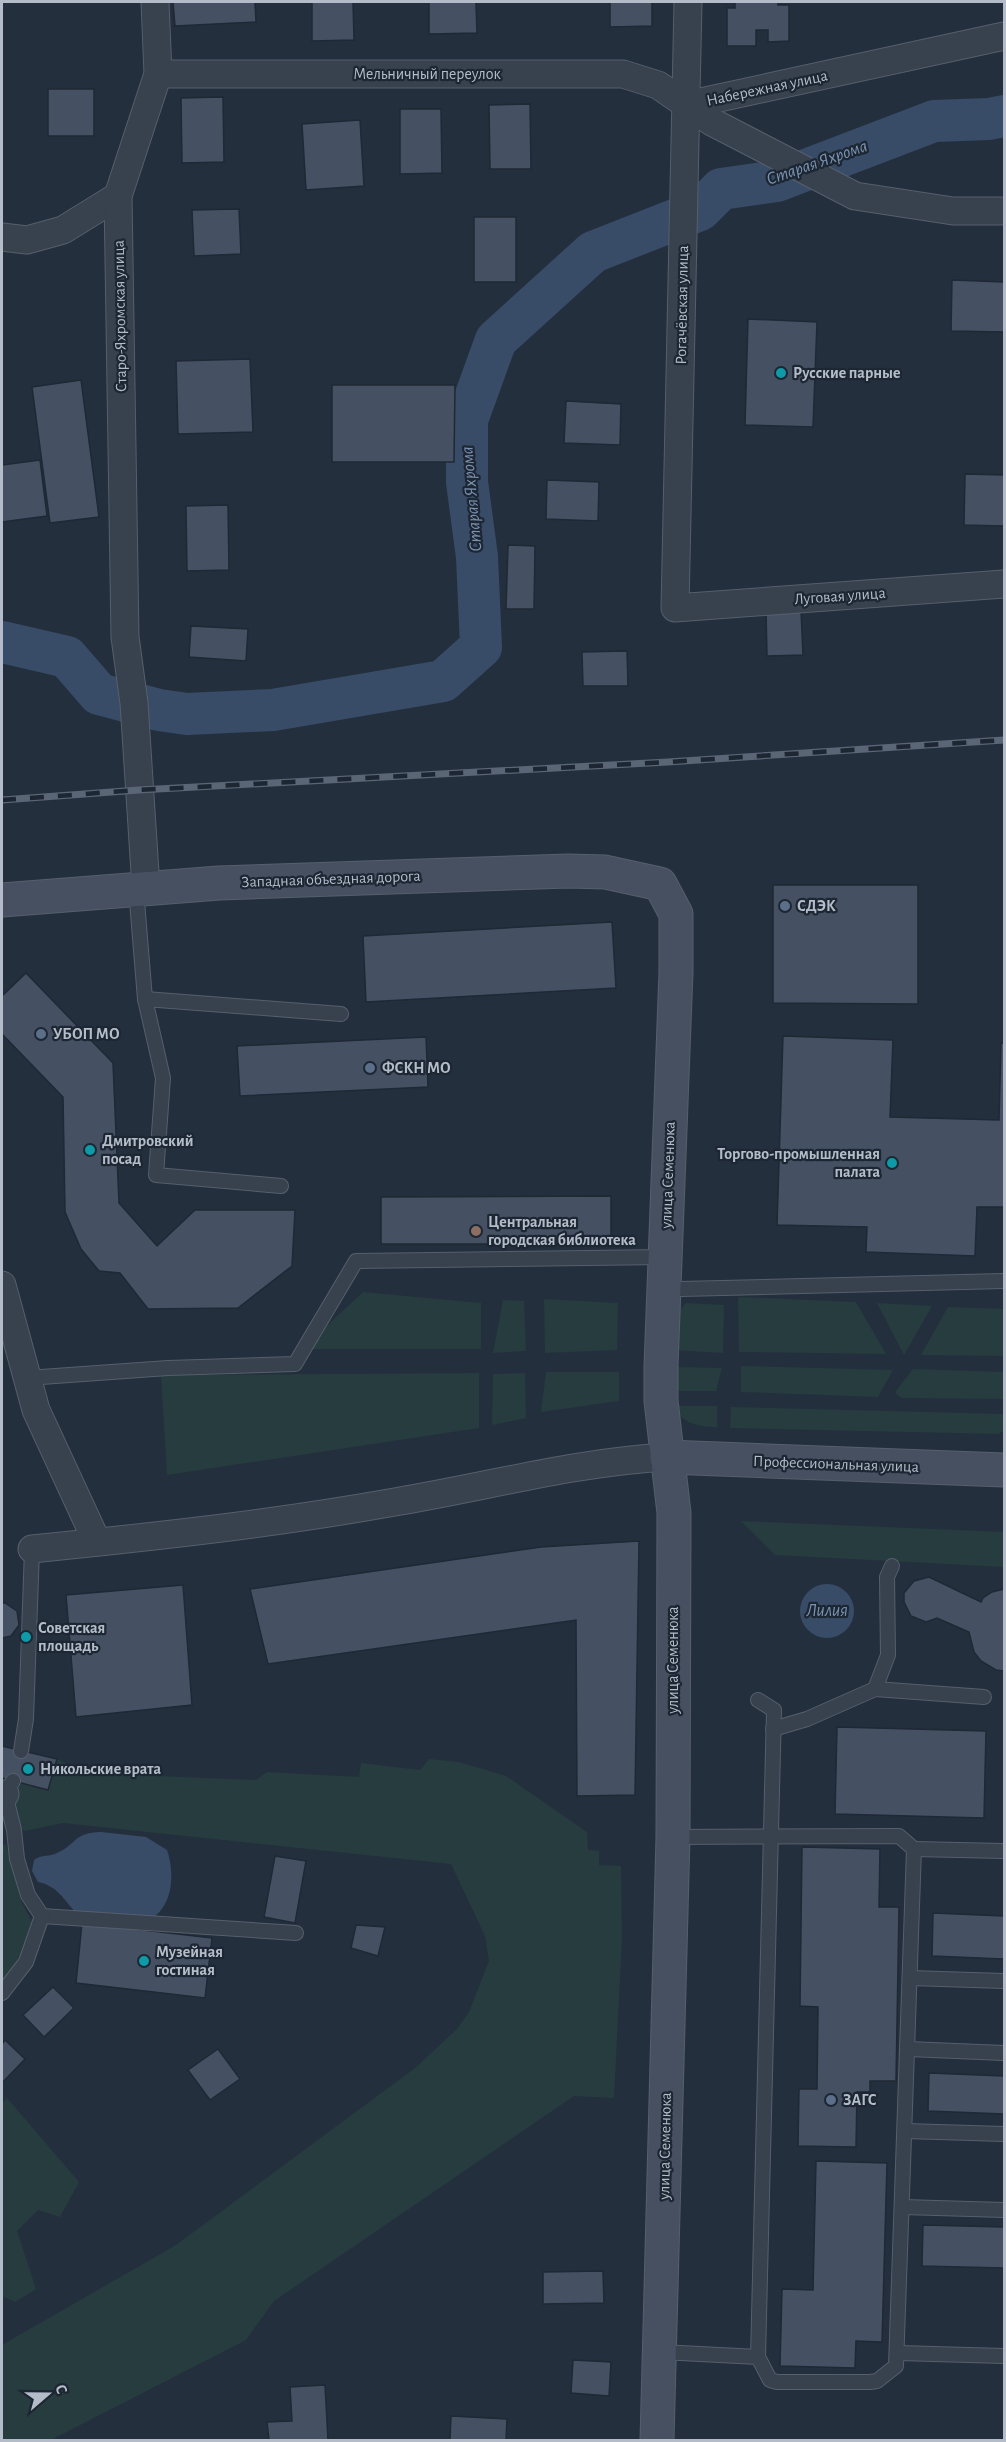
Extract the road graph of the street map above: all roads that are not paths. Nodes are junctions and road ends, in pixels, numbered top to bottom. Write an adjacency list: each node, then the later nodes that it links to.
1 (155, 2): 4 (street, Старо-Яхромская улица)
2 (688, 2): 5 (street, Рогачёвская улица)
3 (1005, 36): 5 (street, Набережная улица)
4 (158, 74): 5 (street, Мельничный переулок); 6 (street, Старо-Яхромская улица)
5 (687, 105): 7 (street, Набережная улица); 10 (street, Рогачёвская улица)
6 (118, 196): 8 (street); 12 (street, Старо-Яхромская улица)
7 (1005, 211)
8 (2, 237)
9 (1005, 584): 10 (street, Луговая улица)
10 (675, 608)
11 (660, 884): 12 (main road, Западная объездная дорога); 17 (main road, улица Семенюка)
12 (141, 889): 13 (main road, Западная объездная дорога); 14 (lane)
13 (2, 900)
14 (145, 999): 15 (lane); 16 (lane)
15 (340, 1014)
16 (281, 1186)
17 (665, 1272): 18 (lane); 20 (lane); 21 (main road, улица Семенюка)
18 (1005, 1281)
19 (2, 1285): 20 (street)
20 (27, 1378): 23 (street)
21 (667, 1457): 22 (main road, Профессиональная улица); 23 (street); 32 (main road, улица Семенюка)
22 (1005, 1470)
23 (97, 1542): 24 (street)
24 (33, 1549): 30 (lane)
25 (892, 1566): 26 (lane)
26 (875, 1689): 27 (lane); 29 (lane)
27 (984, 1697)
28 (758, 1700): 29 (lane)
29 (773, 1729): 33 (lane)
30 (21, 1750)
31 (6, 1791): 36 (lane)
32 (673, 1837): 33 (lane); 47 (main road, улица Семенюка)
33 (771, 1838): 34 (lane); 50 (lane)
34 (914, 1849): 35 (lane); 38 (lane)
35 (1005, 1851)
36 (42, 1916): 37 (lane); 40 (lane)
37 (296, 1933)
38 (910, 1978): 39 (lane); 41 (lane)
39 (1005, 1981)
40 (2, 1993)
41 (908, 2049): 42 (lane); 43 (lane)
42 (1005, 2053)
43 (905, 2131): 44 (lane); 45 (lane)
44 (1005, 2134)
45 (903, 2207): 46 (lane); 48 (lane)
46 (1005, 2210)
47 (661, 2352): 50 (lane); 51 (main road, улица Семенюка)
48 (898, 2353): 49 (lane); 50 (lane)
49 (1005, 2356)
50 (758, 2357)
51 (657, 2440)

